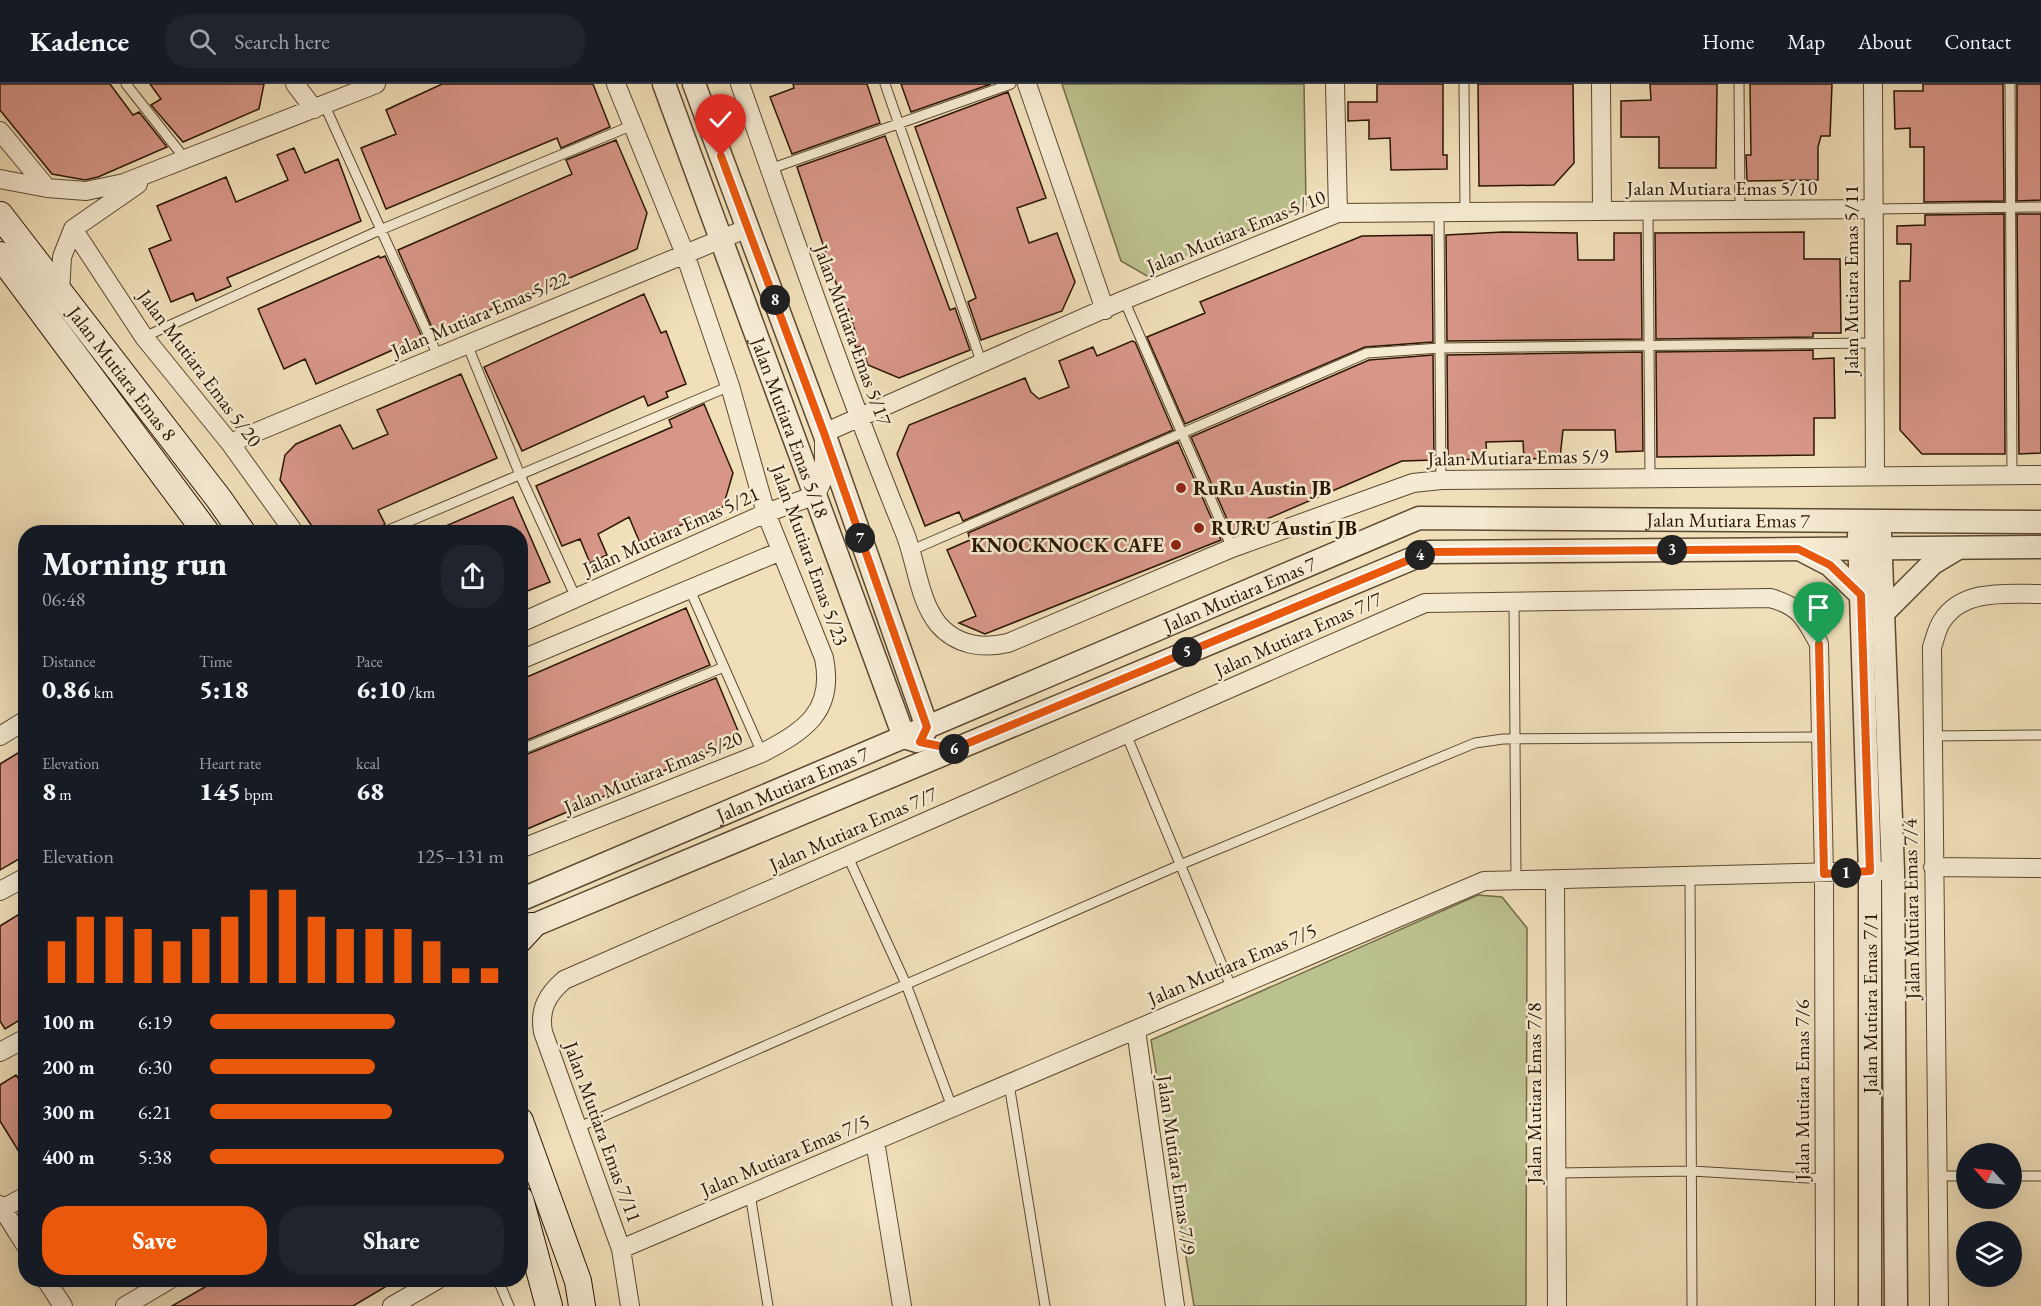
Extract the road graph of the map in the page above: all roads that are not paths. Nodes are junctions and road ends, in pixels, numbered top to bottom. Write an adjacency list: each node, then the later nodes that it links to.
1 (126, 84): 21 (lane)
2 (295, 84): 17 (street)
3 (376, 84): 17 (street)
4 (616, 84): 19 (street, Jalan Mutiara Emas 5/23)
5 (664, 84): 39 (street, Jalan Mutiara Emas 5/18)
6 (694, 84): 36 (street, Jalan Mutiara Emas 5/18)
7 (740, 84): 22 (street, Jalan Mutiara Emas 5/17)
8 (885, 84): 18 (lane)
9 (1011, 84): 18 (lane)
10 (1027, 84): 44 (street)
11 (1335, 84): 32 (street)
12 (1464, 84): 34 (lane)
13 (1601, 84): 30 (street)
14 (1739, 84): 29 (lane)
15 (1873, 84): 28 (street, Jalan Mutiara Emas 5/11)
16 (2010, 84): 26 (lane)
17 (320, 107): 21 (street); 38 (lane)
18 (898, 124): 22 (lane); 51 (lane)
19 (633, 125): 38 (lane); 40 (street, Jalan Mutiara Emas 5/23)
20 (0, 131): 25 (street)
21 (186, 160): 23 (street)
22 (770, 170): 53 (street, Jalan Mutiara Emas 5/17)
23 (154, 173): 25 (street); 37 (street)
24 (0, 178): 25 (street)
25 (47, 188)
26 (2011, 207): 27 (lane); 28 (lane); 58 (lane)
27 (2041, 207)
28 (1874, 209): 29 (street, Jalan Mutiara Emas 5/10); 46 (street, Jalan Mutiara Emas 5/11)
29 (1740, 210): 31 (street, Jalan Mutiara Emas 5/10)
30 (1602, 211): 31 (street, Jalan Mutiara Emas 5/10); 34 (street, Jalan Mutiara Emas 5/10)
31 (1648, 211): 48 (lane)
32 (1338, 213): 33 (street, Jalan Mutiara Emas 5/10); 43 (street, Jalan Mutiara Emas 5/10)
33 (1439, 213): 34 (street, Jalan Mutiara Emas 5/10); 49 (lane)
34 (1465, 213)
35 (0, 215): 42 (main road, Jalan Mutiara Emas 8)
36 (748, 228): 39 (street, Jalan Mutiara Emas 5/22); 54 (street, Jalan Mutiara Emas 5/18)
37 (73, 229): 42 (street); 45 (street, Jalan Mutiara Emas 5/20)
38 (380, 230): 45 (lane); 50 (lane)
39 (723, 238): 40 (street, Jalan Mutiara Emas 5/22); 63 (street, Jalan Mutiara Emas 5/18)
40 (685, 254): 47 (street, Jalan Mutiara Emas 5/22); 52 (street, Jalan Mutiara Emas 5/23)
41 (0, 255): 67 (main road, Jalan Mutiara Emas 8)
42 (60, 293): 68 (main road, Jalan Mutiara Emas 8)
43 (1124, 300): 44 (street, Jalan Mutiara Emas 5/10); 55 (lane)
44 (1105, 310): 51 (street, Jalan Mutiara Emas 5/10)
45 (144, 337): 56 (street, Jalan Mutiara Emas 5/20)
46 (1874, 343): 48 (lane); 60 (street, Jalan Mutiara Emas 5/11)
47 (467, 344): 50 (street, Jalan Mutiara Emas 5/22); 57 (lane)
48 (1649, 346): 49 (lane); 61 (lane)
49 (1440, 348): 55 (lane); 62 (lane)
50 (438, 356): 56 (street, Jalan Mutiara Emas 5/22)
51 (982, 364): 53 (street, Jalan Mutiara Emas 5/10)
52 (730, 386): 57 (lane); 64 (street, Jalan Mutiara Emas 5/23)
53 (858, 418): 54 (street, Jalan Mutiara Emas 5/10); 76 (street, Jalan Mutiara Emas 5/17)
54 (824, 433): 63 (street); 91 (street, Jalan Mutiara Emas 5/18)
55 (1182, 434): 73 (lane); 76 (lane)
56 (230, 443): 69 (street, Jalan Mutiara Emas 5/20)
57 (520, 475): 70 (lane); 81 (lane)
58 (2012, 475): 59 (street, Jalan Mutiara Emas 5/9); 60 (street, Jalan Mutiara Emas 5/9)
59 (2041, 475)
60 (1875, 476): 61 (street, Jalan Mutiara Emas 5/9)
61 (1650, 477): 62 (street, Jalan Mutiara Emas 5/9)
62 (1441, 480): 73 (street, Jalan Mutiara Emas 5/9)
63 (816, 495): 64 (street, Jalan Mutiara Emas 5/21); 91 (street, Jalan Mutiara Emas 5/18)
64 (766, 513): 77 (street, Jalan Mutiara Emas 5/23); 81 (street, Jalan Mutiara Emas 5/21)
65 (1869, 521): 66 (street, Jalan Mutiara Emas 7); 75 (street, Jalan Mutiara Emas 7/1); 91 (street, Jalan Mutiara Emas 7)
66 (2041, 522)
67 (201, 525)
68 (237, 525)
69 (289, 525)
70 (401, 525)
71 (1959, 547): 72 (street, Jalan Mutiara Emas 7); 75 (street, Jalan Mutiara Emas 7); 84 (street)
72 (2041, 547)
73 (1232, 548): 82 (street, Jalan Mutiara Emas 5/9)
74 (1798, 549): 75 (street, Jalan Mutiara Emas 7); 80 (street); 98 (street, Jalan Mutiara Emas 7)
75 (1870, 549): 80 (street, Jalan Mutiara Emas 7/1); 84 (street, Jalan Mutiara Emas 7/1)
76 (912, 550): 82 (street, Jalan Mutiara Emas 5/17)
77 (781, 552): 78 (street); 89 (street, Jalan Mutiara Emas 5/23)
78 (690, 590): 86 (street); 87 (lane)
79 (2041, 594): 94 (street, Jalan Mutiara Emas 7/4)
80 (1861, 595): 106 (street, Jalan Mutiara Emas 7/1)
81 (576, 598): 85 (street, Jalan Mutiara Emas 5/21)
82 (926, 600)
83 (1514, 601): 90 (street, Jalan Mutiara Emas 7/7); 95 (street, Jalan Mutiara Emas 7/7); 96 (lane)
84 (1883, 613): 107 (street, Jalan Mutiara Emas 7/1)
85 (528, 619)
86 (528, 657)
87 (724, 667): 97 (lane); 99 (lane)
88 (18, 725): 93 (street)
89 (800, 733): 99 (street, Jalan Mutiara Emas 5/20)
90 (1126, 734): 102 (street, Jalan Mutiara Emas 7/7); 103 (lane)
91 (917, 735): 98 (street); 100 (street); 114 (street, Jalan Mutiara Emas 7)
92 (2041, 735): 94 (lane)
93 (0, 736)
94 (1932, 736): 104 (street, Jalan Mutiara Emas 7/4)
95 (1821, 737): 96 (lane); 108 (street, Jalan Mutiara Emas 7/7)
96 (1515, 739): 103 (lane); 111 (lane)
97 (528, 747)
98 (954, 749): 100 (street, Jalan Mutiara Emas 7)
99 (762, 753): 101 (street, Jalan Mutiara Emas 5/20)
100 (894, 773): 115 (street, Jalan Mutiara Emas 7)
101 (528, 846)
102 (848, 856): 116 (street, Jalan Mutiara Emas 7/7); 117 (lane)
103 (1182, 864): 117 (lane); 118 (lane)
104 (1933, 867): 105 (street); 129 (street, Jalan Mutiara Emas 7/4)
105 (2041, 868)
106 (1870, 871): 107 (street, Jalan Mutiara Emas 7/5); 108 (street, Jalan Mutiara Emas 7/5); 158 (street, Jalan Mutiara Emas 7/1)
107 (1893, 871): 159 (street, Jalan Mutiara Emas 7/1)
108 (1824, 874): 109 (street, Jalan Mutiara Emas 7/5); 133 (street, Jalan Mutiara Emas 7/6)
109 (1690, 877): 110 (street, Jalan Mutiara Emas 7/5); 127 (lane)
110 (1555, 879): 111 (street, Jalan Mutiara Emas 7/5); 128 (street, Jalan Mutiara Emas 7/8)
111 (1515, 880): 118 (street, Jalan Mutiara Emas 7/5)
112 (18, 881): 113 (street)
113 (0, 891)
114 (528, 897)
115 (528, 930)
116 (564, 980): 124 (street, Jalan Mutiara Emas 7/11)
117 (906, 984): 123 (lane); 124 (lane)
118 (1232, 988): 119 (street, Jalan Mutiara Emas 7/5)
119 (1136, 1030): 122 (street, Jalan Mutiara Emas 7/5); 154 (street, Jalan Mutiara Emas 7/9)
120 (18, 1042): 121 (street)
121 (0, 1052)
122 (1009, 1084): 123 (street, Jalan Mutiara Emas 7/5); 153 (lane)
123 (952, 1107): 125 (street, Jalan Mutiara Emas 7/5)
124 (579, 1127): 139 (street, Jalan Mutiara Emas 7/11)
125 (875, 1141): 134 (street, Jalan Mutiara Emas 7/5); 152 (street)
126 (528, 1143): 149 (main road)
127 (1692, 1171): 128 (lane); 133 (lane); 156 (lane)
128 (1557, 1173): 155 (street, Jalan Mutiara Emas 7/8)
129 (1937, 1176): 130 (lane); 160 (street, Jalan Mutiara Emas 7/4)
130 (1956, 1176)
131 (2022, 1176): 132 (lane)
132 (2041, 1176)
133 (1825, 1179): 157 (street, Jalan Mutiara Emas 7/6)
134 (750, 1194): 139 (street, Jalan Mutiara Emas 7/5); 151 (lane)
135 (18, 1200): 136 (street)
136 (1, 1208): 138 (street)
137 (528, 1229): 148 (main road)
138 (18, 1234)
139 (621, 1249): 150 (street, Jalan Mutiara Emas 7/11)
140 (51, 1287): 144 (street)
141 (157, 1287): 145 (street)
142 (425, 1287): 146 (street)
143 (501, 1287): 147 (lane)
144 (63, 1306)
145 (125, 1306)
146 (392, 1306)
147 (509, 1306)
148 (549, 1306)
149 (582, 1306)
150 (630, 1306)
151 (768, 1306)
152 (902, 1306)
153 (1046, 1306)
154 (1175, 1306)
155 (1557, 1306)
156 (1692, 1306)
157 (1825, 1306)
158 (1870, 1306)
159 (1896, 1306)
160 (1939, 1306)

